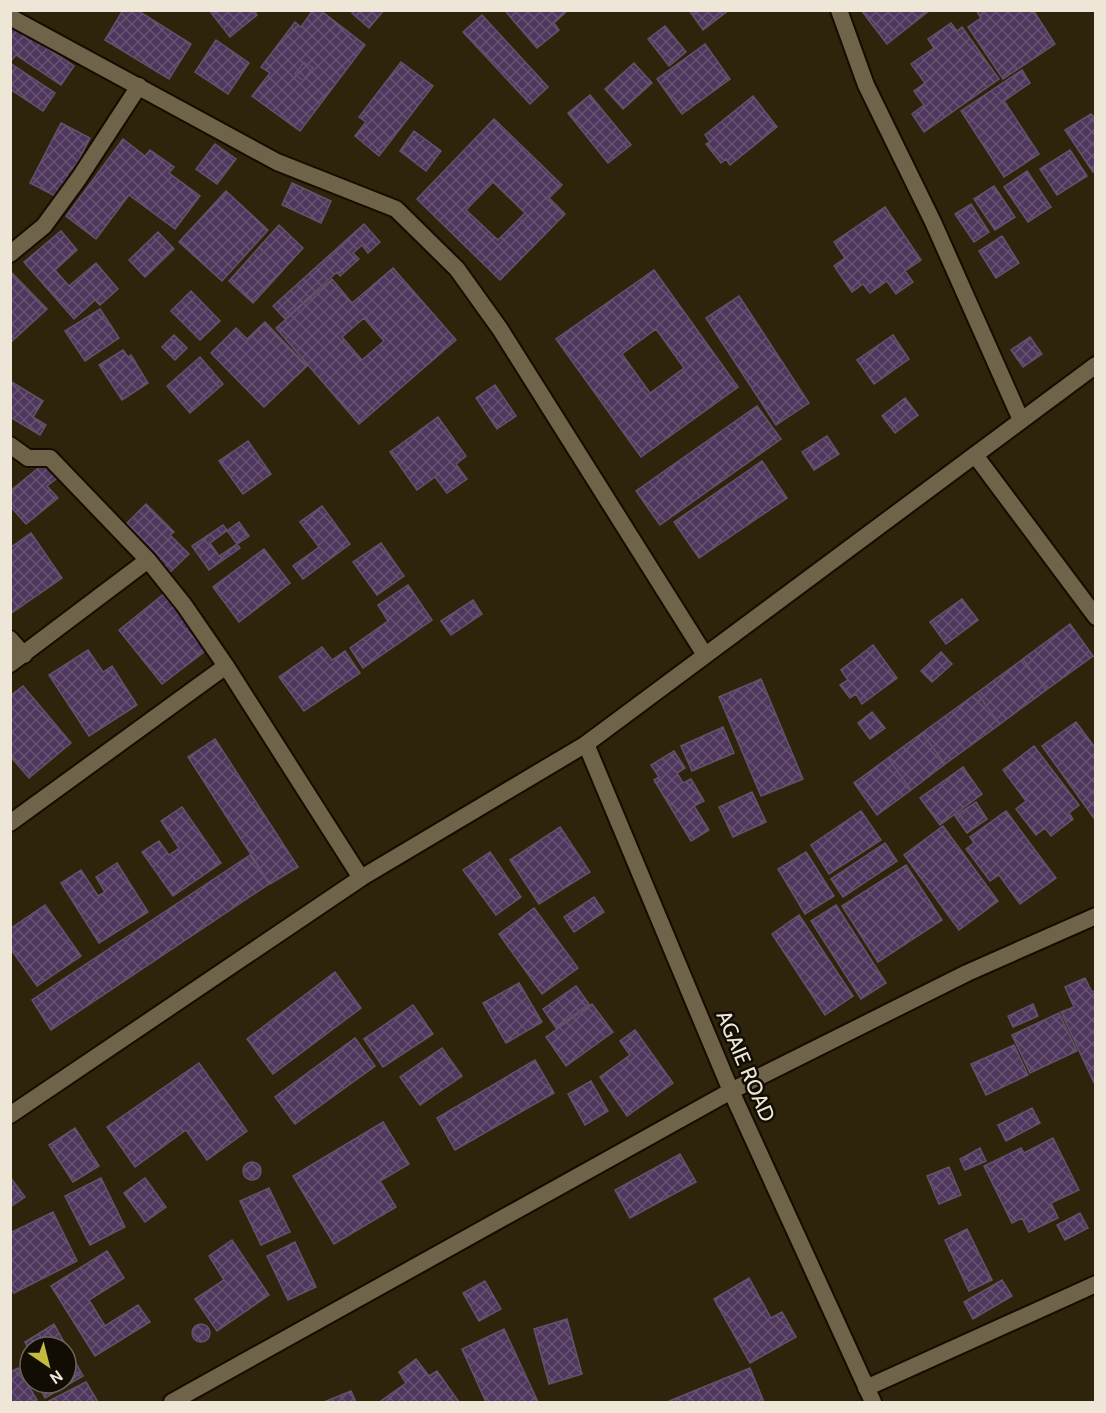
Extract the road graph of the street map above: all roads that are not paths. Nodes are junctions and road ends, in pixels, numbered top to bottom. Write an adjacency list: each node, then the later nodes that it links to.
1 (839, 10): 6 (street)
2 (10, 17): 3 (street)
3 (139, 86): 4 (street); 12 (street)
4 (10, 254)
5 (1095, 365): 6 (street)
6 (1021, 420): 8 (street)
7 (10, 445): 9 (street)
8 (975, 455): 10 (street); 12 (street)
9 (148, 560): 13 (street); 14 (street)
10 (1095, 617)
11 (10, 639): 13 (street)
12 (705, 655): 15 (street)
13 (17, 659)
14 (226, 666): 16 (street); 17 (street)
15 (586, 744): 17 (street); 19 (street, AGAIE ROAD)
16 (10, 822)
17 (361, 878): 20 (street)
18 (1095, 916): 19 (street)
19 (731, 1091): 22 (street, AGAIE ROAD); 23 (street)
20 (10, 1115)
21 (1095, 1284): 22 (street)
22 (870, 1395)
23 (172, 1402)

